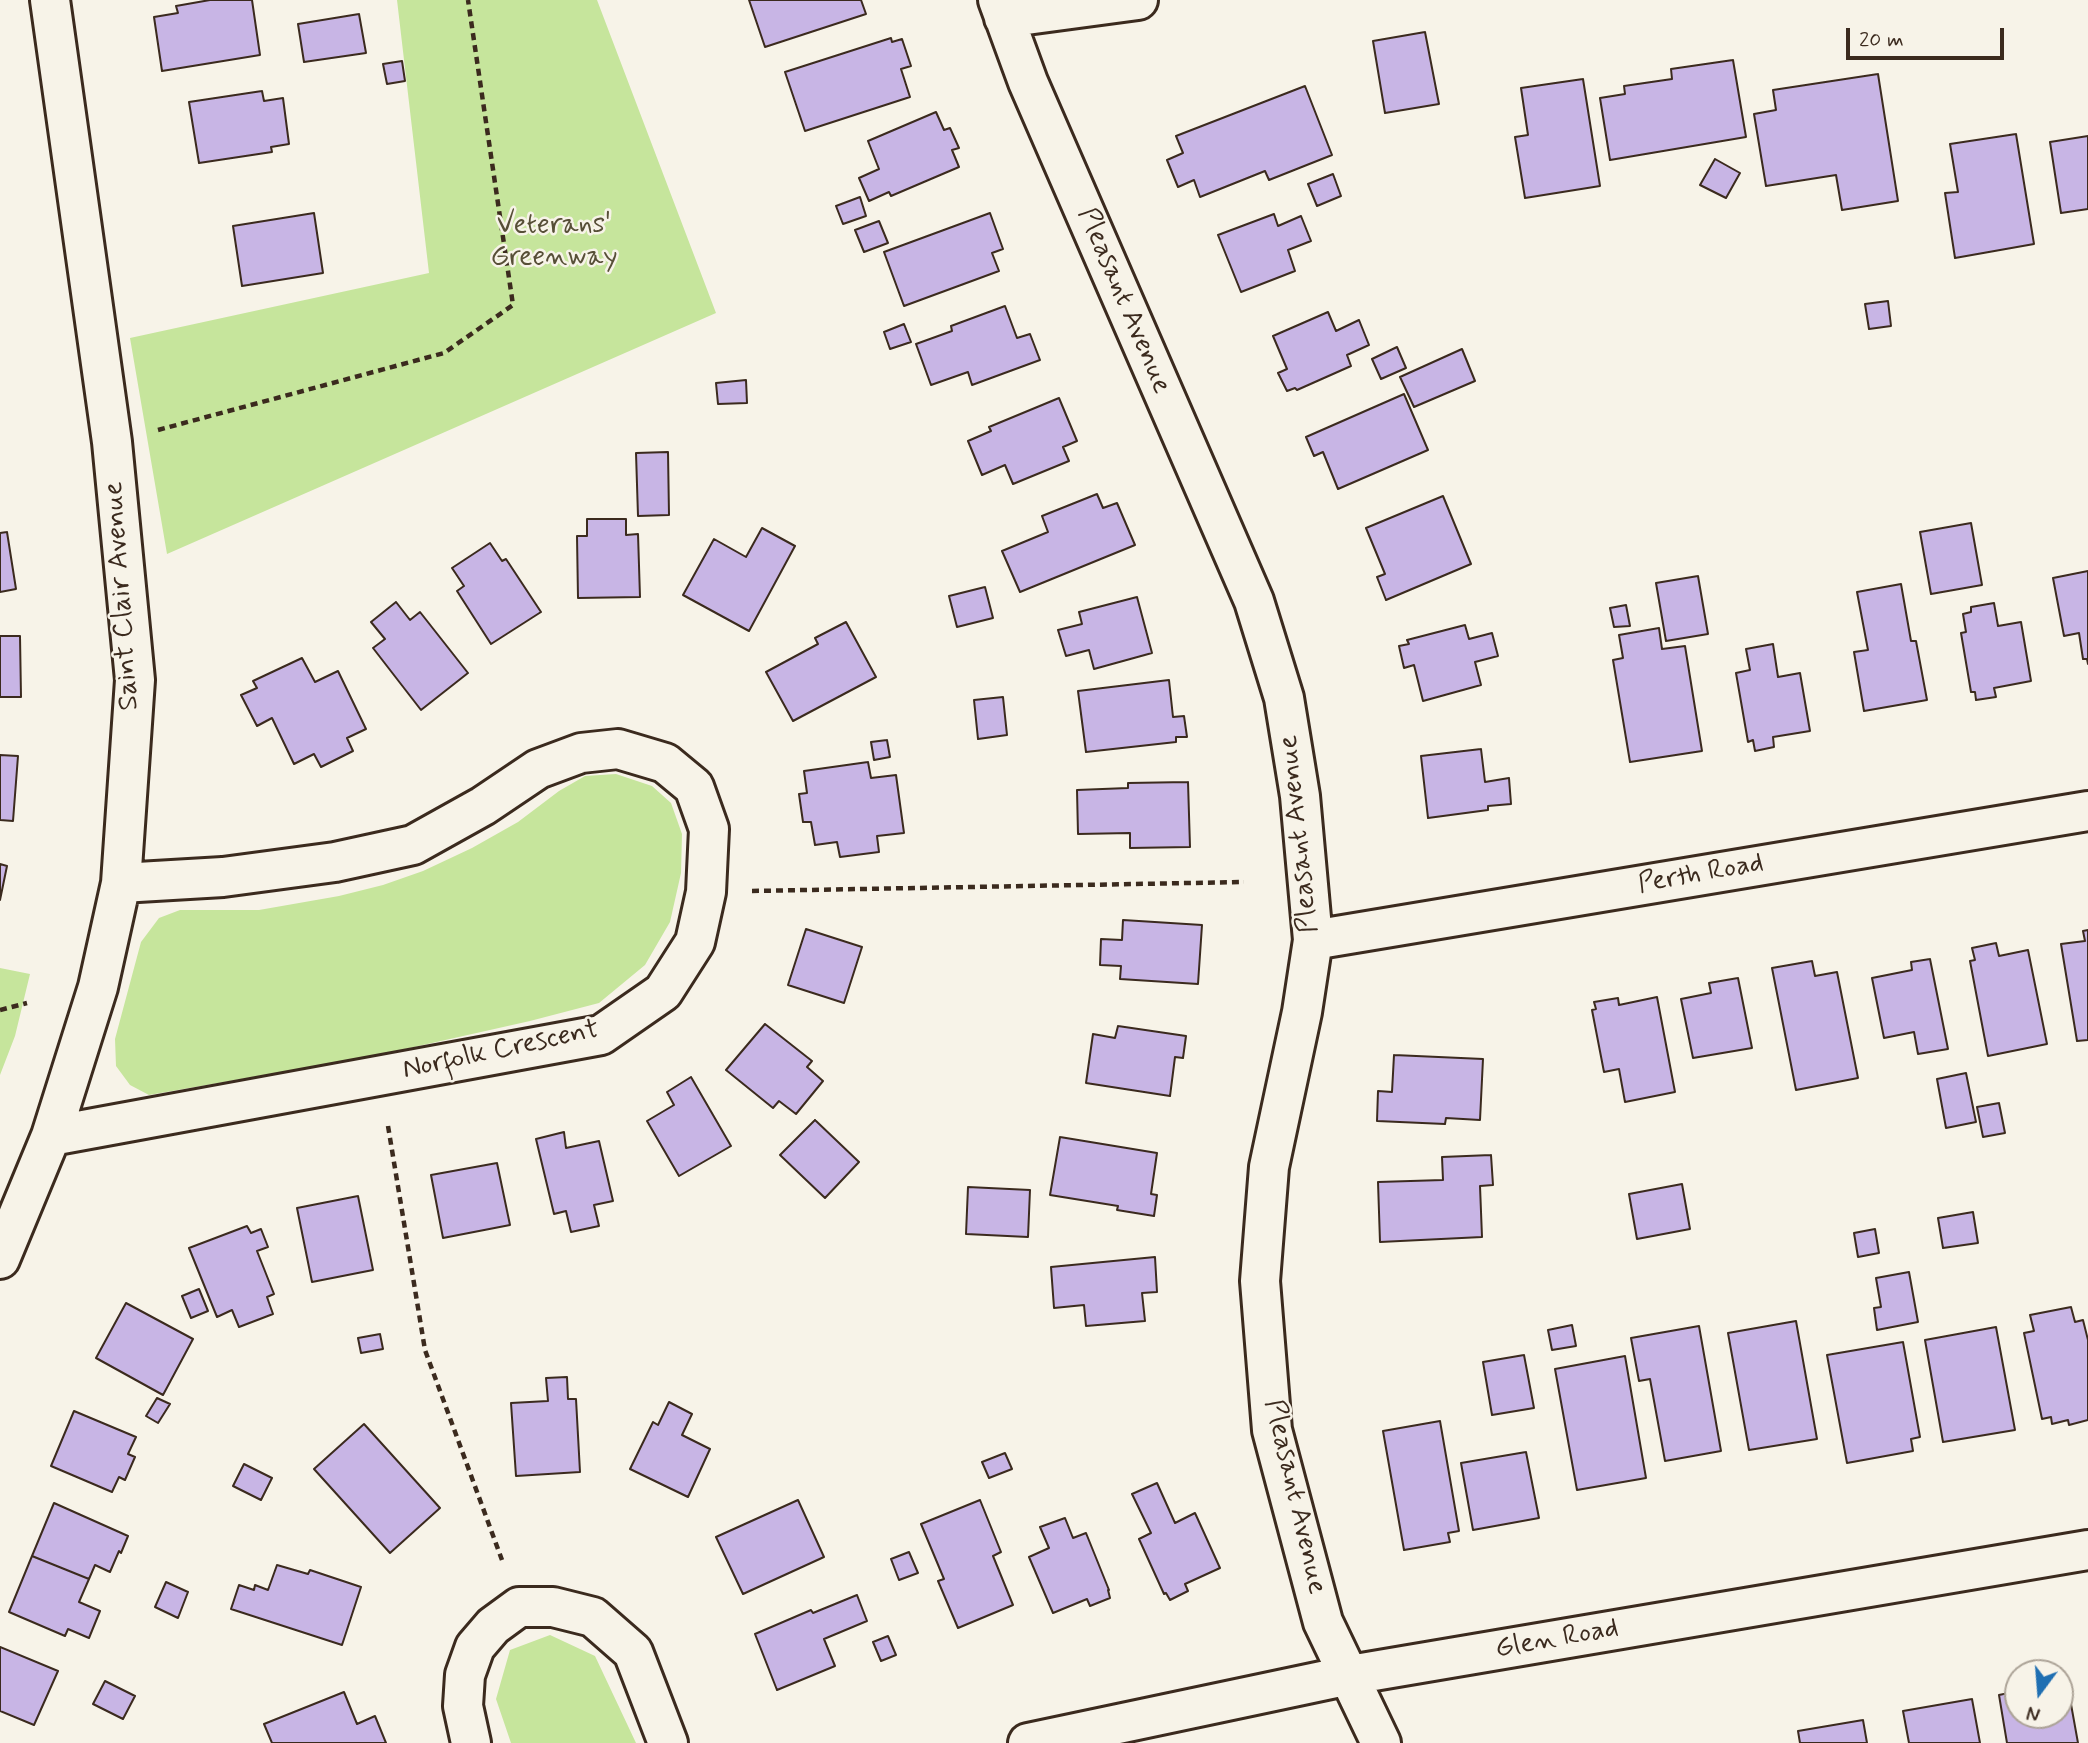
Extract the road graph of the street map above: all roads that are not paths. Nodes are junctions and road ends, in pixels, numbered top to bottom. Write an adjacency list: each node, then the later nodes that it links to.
1 (50, 0): 5 (street, Saint Clair Avenue)
2 (1138, 0): 3 (street)
3 (1001, 9): 6 (street, Pleasant Avenue)
4 (2088, 811): 6 (street, Perth Road)
5 (121, 883): 7 (street, Saint Clair Avenue); 7 (street, Norfolk Crescent)
6 (1314, 940): 10 (street, Pleasant Avenue)
7 (51, 1136): 8 (street, Saint Clair Avenue)
8 (0, 1259)
9 (2088, 1550): 10 (street, Glen Road)
10 (1350, 1675): 13 (street, Glen Road); 14 (street, Pleasant Avenue)
11 (471, 1743): 12 (street)
12 (668, 1743)
13 (1028, 1743)
14 (1381, 1743)

